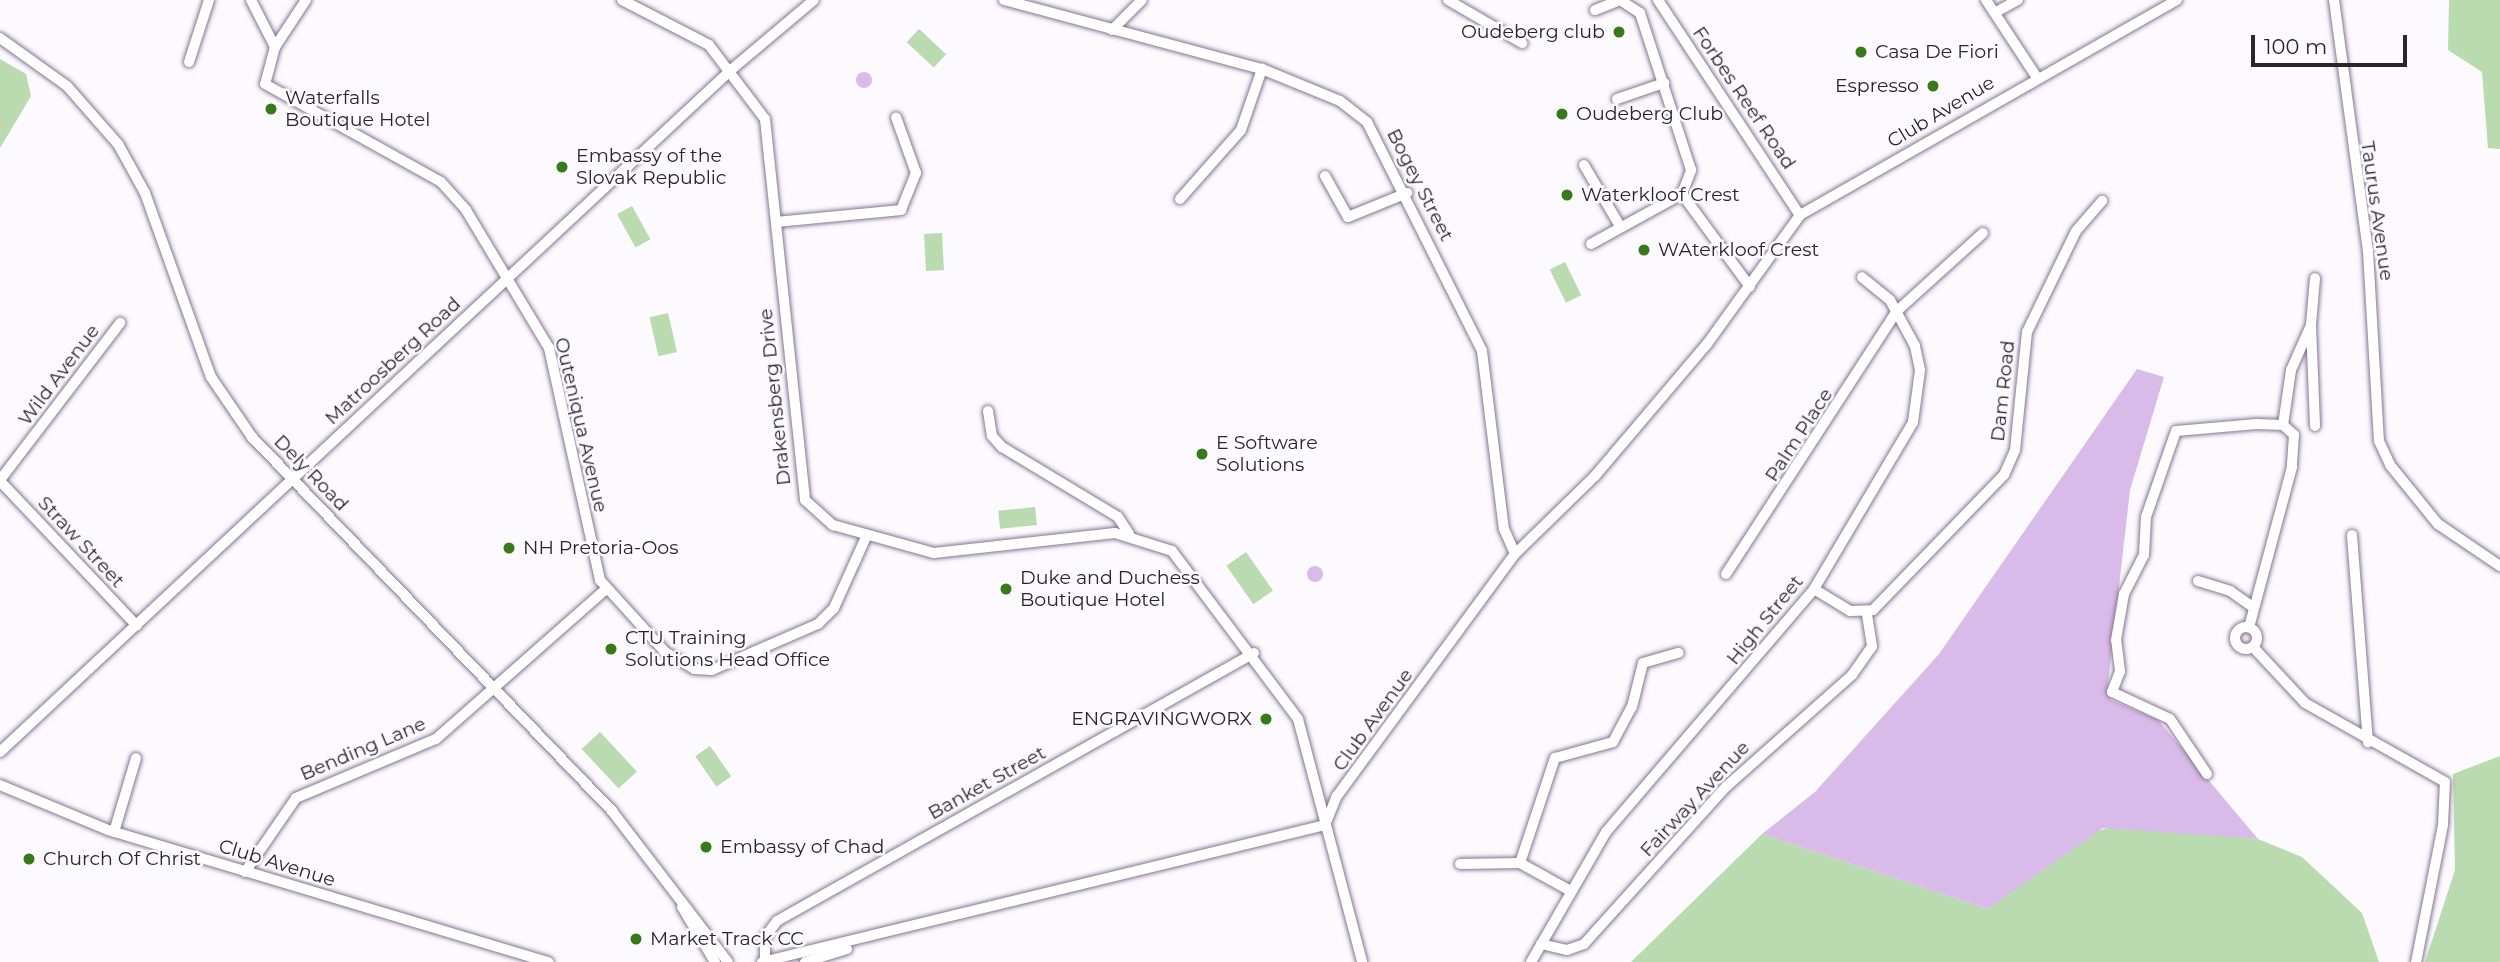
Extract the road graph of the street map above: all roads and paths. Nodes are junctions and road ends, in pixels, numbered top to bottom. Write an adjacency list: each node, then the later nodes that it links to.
1 (209, 0): 20 (street)
2 (251, 0): 19 (street)
3 (306, 0): 19 (street)
4 (622, 0): 21 (street, Drakensberg Drive)
5 (814, 0): 21 (street, Matroosberg Road)
6 (1004, 0): 16 (street, Bogey Street)
7 (1142, 0): 16 (street)
8 (1448, 0): 18 (street)
9 (1658, 0): 33 (street, Forbes Reef Road)
10 (1986, 0): 15 (street)
11 (2018, 0): 15 (street)
12 (2177, 0): 23 (street, Club Avenue)
13 (2334, 0): 54 (street, Taurus Avenue)
14 (1595, 10): 24 (street)
15 (1996, 12): 23 (street)
16 (1112, 30): 22 (street, Bogey Street)
17 (0, 38): 48 (street, Dely Road)
18 (1522, 43)
19 (275, 47): 38 (street, Outeniqua Avenue)
20 (189, 62)
21 (732, 69): 34 (street, Drakensberg Drive); 38 (street, Matroosberg Road)
22 (1262, 69): 29 (street, Bogey Street); 31 (street)
23 (2036, 76): 33 (street, Club Avenue)
24 (1664, 83): 25 (street); 30 (street)
25 (1617, 99)
26 (896, 117): 34 (street)
27 (1584, 165): 35 (street)
28 (1325, 176): 29 (street)
29 (1407, 193): 53 (street, Bogey Street)
30 (1682, 194): 35 (street); 41 (street)
31 (1180, 199)
32 (2102, 201): 60 (street, Dam Road)
33 (1800, 215): 41 (street, Club Avenue)
34 (776, 222): 51 (street, Drakensberg Drive)
35 (1620, 226): 37 (street)
36 (1983, 233): 42 (street, Palm Place)
37 (1591, 244)
38 (509, 276): 48 (street, Matroosberg Road); 57 (street, Outeniqua Avenue)
39 (1862, 277): 42 (street, High Street)
40 (2315, 278): 44 (street)
41 (1750, 287): 53 (street, Club Avenue)
42 (1896, 311): 55 (street, Palm Place); 58 (street, High Street)
43 (120, 323): 49 (street, Wild Avenue)
44 (2311, 325): 46 (street); 47 (street)
45 (988, 411): 50 (street)
46 (2283, 425): 59 (street); 70 (street)
47 (2315, 426)
48 (291, 478): 61 (street, Matroosberg Road); 66 (street, Dely Road)
49 (0, 481): 61 (street, Straw Street)
50 (1129, 534): 51 (street, Drakensberg Drive); 64 (street)
51 (867, 535): 57 (street, Outeniqua Avenue)
52 (2352, 535): 67 (street)
53 (1516, 554): 73 (street, Club Avenue)
54 (2500, 566)
55 (1726, 574)
56 (2198, 581): 59 (street)
57 (606, 589): 66 (street, Bending Lane)
58 (1814, 589): 60 (street); 80 (street, High Street)
59 (2254, 608): 62 (street)
60 (1867, 613): 82 (street, Fairway Avenue)
61 (137, 626): 68 (street, Matroosberg Road)
62 (2249, 627): 63 (street); 63 (street)
63 (2253, 647): 67 (street)
64 (1254, 653): 71 (street); 86 (street, Banket Street)
65 (1679, 653): 76 (street)
66 (497, 691): 78 (street, Bending Lane); 79 (street, Dely Road)
67 (2368, 741): 90 (street)
68 (0, 752)
69 (136, 758): 75 (street)
70 (2207, 774)
71 (1313, 780): 73 (street); 74 (street)
72 (0, 785): 75 (street, Club Avenue)
73 (1337, 796): 74 (street, Club Avenue)
74 (1325, 825): 81 (street); 88 (street)
75 (114, 832): 78 (street, Club Avenue)
76 (1520, 863): 77 (street); 80 (street)
77 (1460, 864)
78 (245, 872): 83 (street, Club Avenue)
79 (674, 889): 84 (street, Dely Road); 85 (street, Dely Road)
80 (1569, 890): 82 (street, High Street)
81 (879, 937): 86 (street); 87 (street)
82 (1541, 944): 89 (street, High Street)
83 (549, 962)
84 (715, 962)
85 (728, 962)
86 (764, 962)
87 (805, 962)
88 (1362, 962)
89 (1531, 962)
90 (2416, 962)

